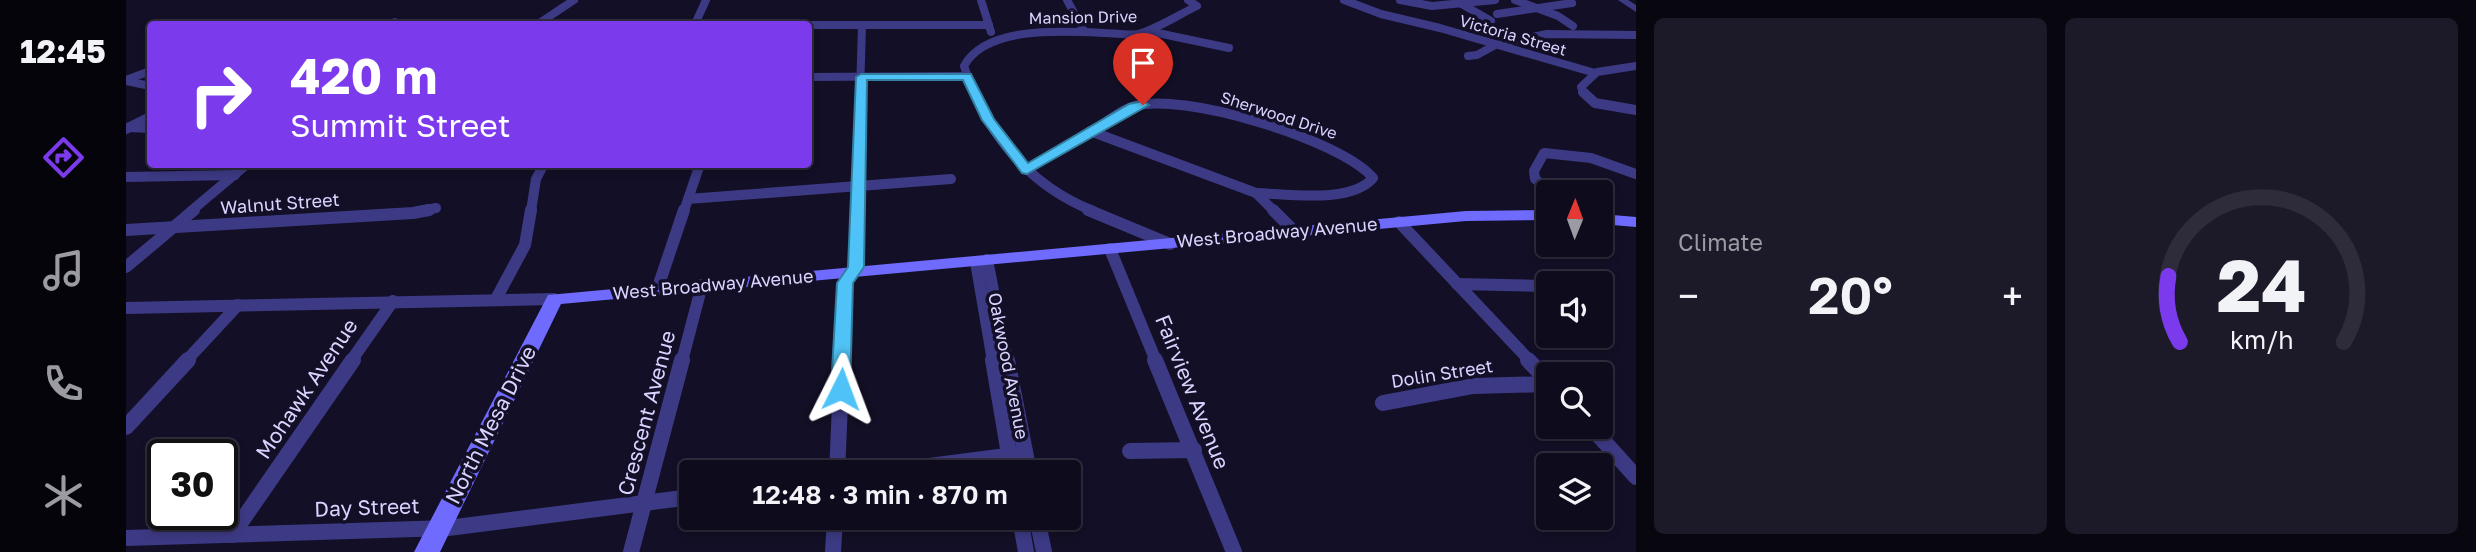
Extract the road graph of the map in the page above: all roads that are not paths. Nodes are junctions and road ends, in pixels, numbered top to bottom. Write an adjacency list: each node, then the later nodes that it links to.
1 (574, 0): 16 (street)
2 (706, 0): 17 (street)
3 (981, 0): 21 (street)
4 (1067, 0): 23 (street)
5 (1188, 0): 24 (street, Mansion Drive)
6 (1344, 0): 27 (street, Victoria Street)
7 (1400, 0): 11 (street)
8 (1495, 0): 11 (street)
9 (1515, 0): 13 (street)
10 (1622, 0): 14 (street)
11 (1460, 3): 18 (street)
12 (1572, 3): 13 (street)
13 (1537, 8): 15 (street); 22 (street)
14 (1636, 9)
15 (1497, 14)
16 (542, 21)
17 (696, 21)
18 (1491, 21)
19 (812, 25): 20 (street)
20 (862, 25): 21 (street); 35 (street)
21 (989, 25): 26 (street)
22 (1574, 29): 25 (street); 27 (street)
23 (1084, 31): 24 (street, Mansion Drive); 26 (street, Mansion Drive)
24 (1148, 31): 28 (street)
25 (1636, 34)
26 (995, 42): 33 (street, Mansion Drive)
27 (1497, 44): 29 (street); 32 (street, Victoria Street)
28 (1229, 48)
29 (1468, 56)
30 (1636, 66): 32 (street)
31 (147, 72): 36 (street)
32 (1595, 73): 38 (street)
33 (967, 76): 35 (street); 46 (street)
34 (812, 77): 35 (street)
35 (861, 77): 52 (street)
36 (126, 80): 37 (street)
37 (147, 85)
38 (1636, 110)
39 (147, 118): 40 (street)
40 (127, 128): 41 (street)
41 (147, 128)
42 (1090, 131): 46 (street, Sherwood Drive); 53 (street, Sherwood Drive); 53 (street, Sherwood Drive)
43 (242, 168): 47 (street)
44 (542, 168): 72 (street)
45 (699, 168): 54 (street)
46 (1027, 170): 63 (street)
47 (235, 174): 49 (street); 60 (street)
48 (1636, 174): 51 (street)
49 (126, 177)
50 (951, 179): 52 (street)
51 (1536, 180)
52 (859, 186): 54 (street); 67 (street)
53 (1256, 193): 62 (street, Sherwood Drive)
54 (688, 199): 71 (street)
55 (436, 208): 60 (street, Walnut Street)
56 (1536, 215): 58 (main road, West Broadway Avenue)
57 (1614, 219): 59 (main road)
58 (1399, 222): 62 (main road, West Broadway Avenue); 68 (street)
59 (1636, 222)
60 (171, 229): 61 (street, Walnut Street); 66 (street)
61 (126, 230)
62 (1295, 232): 63 (main road, West Broadway Avenue)
63 (1170, 244): 64 (main road, West Broadway Avenue)
64 (1110, 249): 65 (main road, West Broadway Avenue); 82 (street, Fairview Avenue)
65 (981, 261): 67 (main road, West Broadway Avenue); 84 (street, Oakwood Avenue)
66 (126, 267)
67 (853, 272): 69 (main road, West Broadway Avenue); 85 (street)
68 (1457, 284): 70 (street); 77 (street)
69 (702, 285): 71 (main road, West Broadway Avenue); 91 (street, Crescent Avenue)
70 (1536, 286)
71 (657, 290): 73 (main road, West Broadway Avenue)
72 (496, 299): 73 (street, West Broadway Avenue); 74 (street, West Broadway Avenue)
73 (554, 299): 92 (main road, North Mesa Drive)
74 (393, 301): 75 (street, West Broadway Avenue); 96 (street, Mohawk Avenue)
75 (238, 305): 76 (street, West Broadway Avenue); 80 (street)
76 (126, 308)
77 (1536, 369)
78 (1536, 384): 79 (street, Dolin Street)
79 (1382, 403)
80 (126, 427)
81 (1602, 439): 89 (street)
82 (1194, 450): 83 (street); 103 (street, Fairview Avenue)
83 (1130, 451)
84 (1017, 454): 86 (street); 87 (street, Oakwood Avenue); 88 (street, Oakwood Avenue)
85 (838, 460)
86 (972, 460)
87 (1015, 460)
88 (1021, 460)
89 (1636, 477)
90 (679, 499): 91 (street, Day Street)
91 (645, 503): 92 (street, Day Street); 99 (street, Crescent Avenue)
92 (439, 528): 96 (street, Day Street); 98 (main road, North Mesa Drive)
93 (834, 530): 100 (street)
94 (1022, 530): 101 (street)
95 (1039, 530): 102 (street)
96 (232, 535): 97 (street, Day Street)
97 (126, 538)
98 (427, 552)
99 (631, 552)
100 (833, 552)
101 (1027, 552)
102 (1044, 552)
103 (1234, 552)

